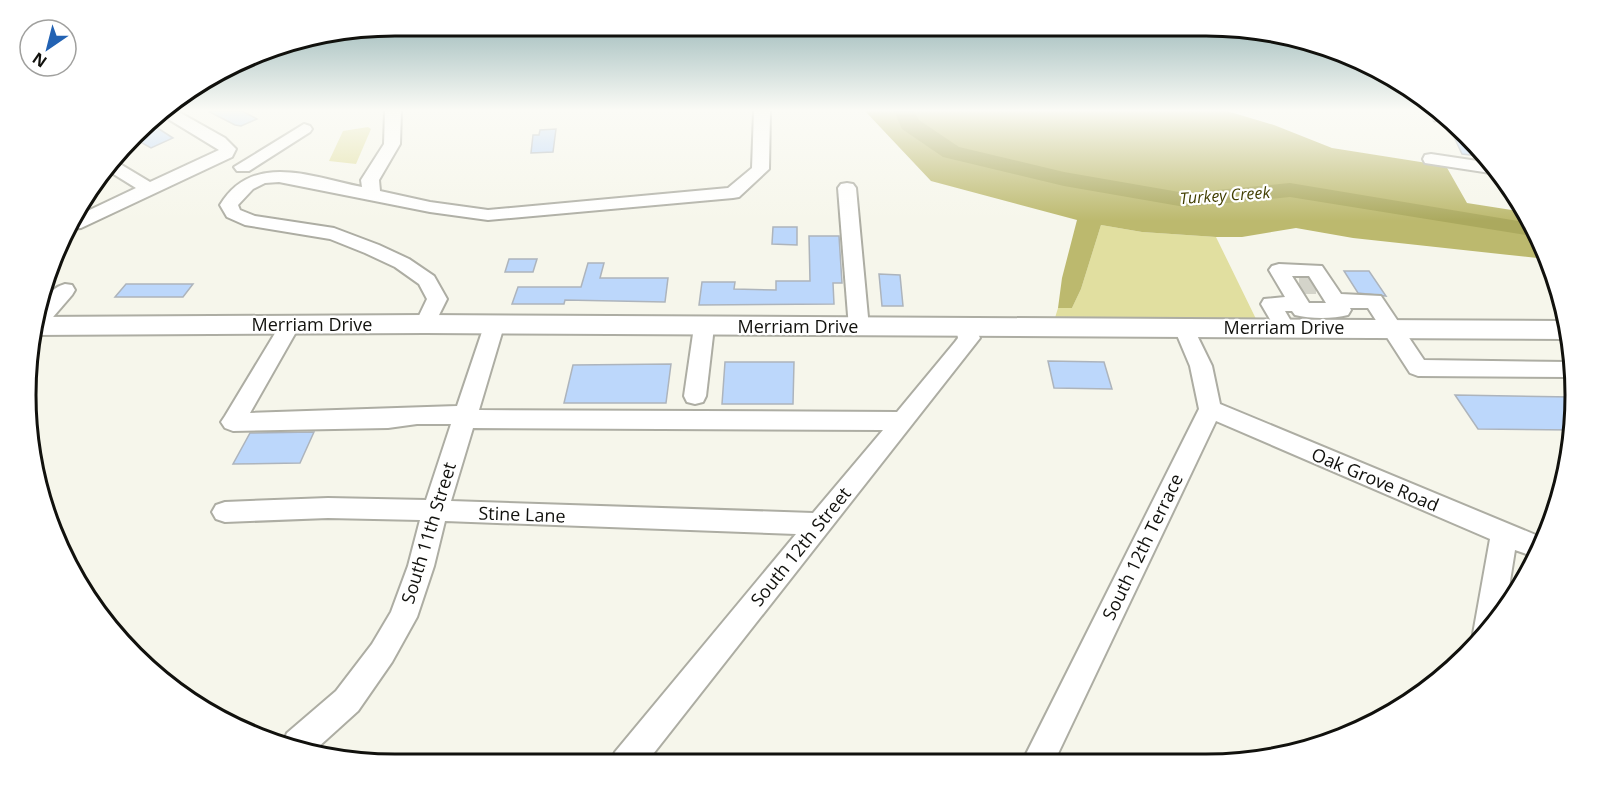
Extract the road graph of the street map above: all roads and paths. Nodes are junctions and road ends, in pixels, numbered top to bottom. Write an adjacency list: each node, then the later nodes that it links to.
1 (221, 148): 5 (street)
2 (280, 148): 9 (street)
3 (390, 148): 12 (street)
4 (761, 148): 12 (street)
5 (223, 153): 9 (street); 11 (street)
6 (1431, 159): 7 (street)
7 (1484, 167)
8 (116, 168): 11 (street)
9 (247, 174): 12 (street); 16 (street)
10 (847, 188): 23 (street)
11 (149, 189): 13 (street)
12 (371, 195)
13 (81, 221)
14 (65, 290): 15 (street)
15 (46, 311)
16 (425, 324): 17 (main road, Merriam Drive); 19 (main road, Merriam Drive)
17 (290, 325): 18 (main road, Merriam Drive); 30 (street)
18 (43, 326)
19 (494, 326): 20 (main road, Merriam Drive); 30 (street, South 11th Street)
20 (704, 327): 23 (main road, Merriam Drive); 28 (street)
21 (1285, 327): 22 (main road, Merriam Drive); 22 (street); 25 (main road, Merriam Drive)
22 (1392, 327): 26 (main road, Merriam Drive); 27 (street)
23 (859, 328): 24 (main road, Merriam Drive)
24 (966, 328): 25 (main road, Merriam Drive); 31 (street, South 12th Street)
25 (1184, 328): 29 (street)
26 (1559, 330)
27 (1564, 370)
28 (695, 396)
29 (1210, 410): 35 (street, Oak Grove Road); 40 (street, South 12th Terrace)
30 (465, 417): 31 (street); 33 (street, South 11th Street)
31 (903, 421): 34 (street, South 12th Street)
32 (225, 512): 33 (street, Stine Lane)
33 (435, 512): 34 (street, Stine Lane); 38 (street, South 11th Street)
34 (820, 524): 39 (street, South 12th Street)
35 (1504, 535): 36 (street, Oak Grove Road); 37 (street)
36 (1532, 546)
37 (1490, 615)
38 (301, 742)
39 (633, 754)
40 (1042, 754)

